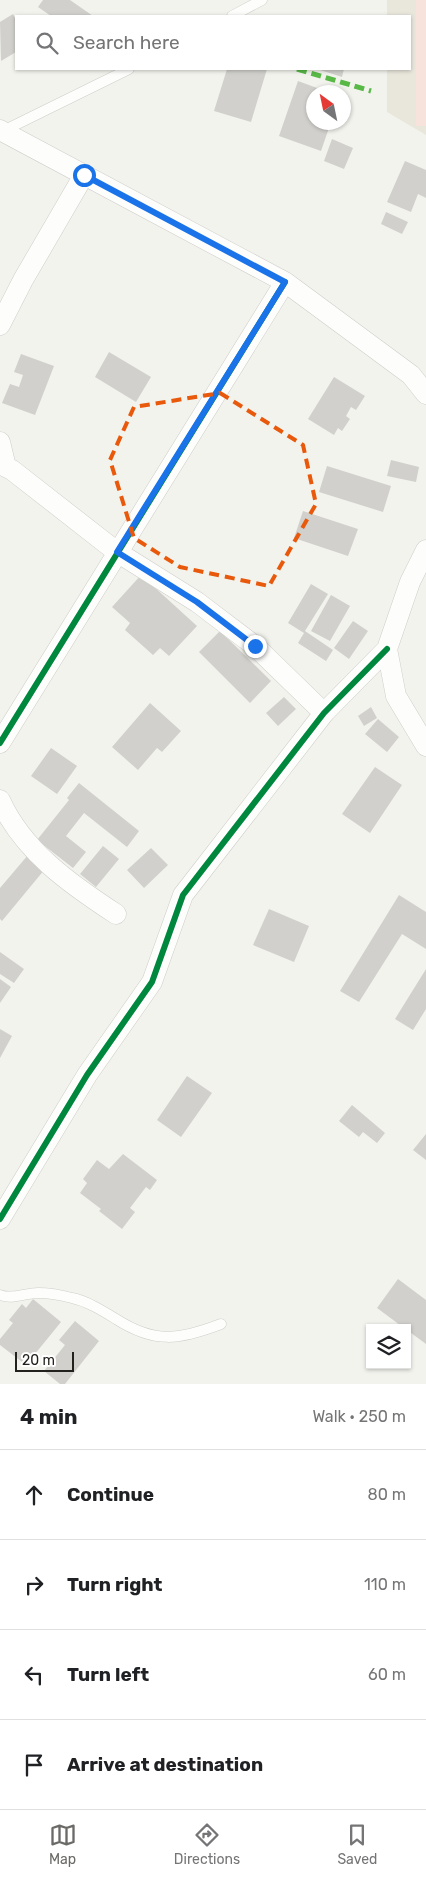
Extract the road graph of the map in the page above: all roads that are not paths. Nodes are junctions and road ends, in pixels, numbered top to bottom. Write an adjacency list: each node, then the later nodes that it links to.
1 (262, 0): 2 (lane)
2 (234, 15)
3 (127, 70): 4 (lane)
4 (1, 131): 5 (street)
5 (84, 175): 6 (street); 7 (street)
6 (285, 282): 8 (street); 12 (street)
7 (0, 325)
8 (426, 394)
9 (0, 442): 10 (street)
10 (3, 465): 12 (street)
11 (426, 550): 13 (street)
12 (117, 552): 14 (street); 15 (street)
13 (387, 649): 14 (street); 16 (street)
14 (324, 713): 19 (street)
15 (0, 743)
16 (426, 746)
17 (0, 800): 18 (street)
18 (116, 914)
19 (0, 1219)
20 (0, 1295): 21 (lane)
21 (221, 1324)

